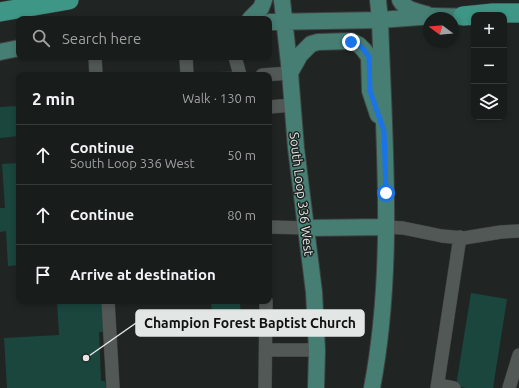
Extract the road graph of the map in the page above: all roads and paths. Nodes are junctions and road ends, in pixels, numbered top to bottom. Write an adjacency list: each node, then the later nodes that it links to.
1 (68, 0): 6 (highway)
2 (264, 0): 11 (main road)
3 (282, 0): 19 (main road, South Loop 336 West)
4 (378, 0): 17 (main road)
5 (400, 0): 8 (main road)
6 (45, 5): 7 (highway); 10 (highway)
7 (0, 12)
8 (423, 13)
9 (519, 13): 12 (highway)
10 (19, 16)
11 (253, 16)
12 (468, 16)
13 (16, 17): 18 (highway)
14 (423, 17): 17 (main road)
15 (507, 18): 16 (main road)
16 (519, 19)
17 (380, 20): 19 (main road); 32 (main road)
18 (0, 22)
19 (277, 22): 28 (main road, South Loop 336 West)
20 (16, 49): 21 (main road)
21 (0, 52)
22 (95, 60): 25 (lane)
23 (186, 60): 26 (lane)
24 (236, 60): 27 (lane)
25 (96, 72)
26 (188, 72)
27 (239, 72)
28 (290, 73): 29 (lane); 30 (main road, South Loop 336 West); 32 (main road)
29 (272, 74)
30 (292, 105): 31 (lane); 35 (main road, South Loop 336 West)
31 (272, 107)
32 (384, 131): 33 (main road)
33 (386, 227): 35 (main road); 37 (lane); 47 (main road)
34 (272, 228): 35 (lane)
35 (307, 228): 41 (main road, South Loop 336 West)
36 (519, 231): 37 (lane)
37 (460, 237): 43 (lane)
38 (108, 304): 44 (lane)
39 (266, 304): 40 (lane)
40 (266, 350): 41 (lane); 45 (lane)
41 (317, 350): 46 (main road, South Loop 336 West)
42 (519, 355): 49 (lane)
43 (437, 387): 48 (lane)
44 (113, 388)
45 (265, 388)
46 (316, 388)
47 (372, 388)
48 (454, 388)
49 (509, 388)

